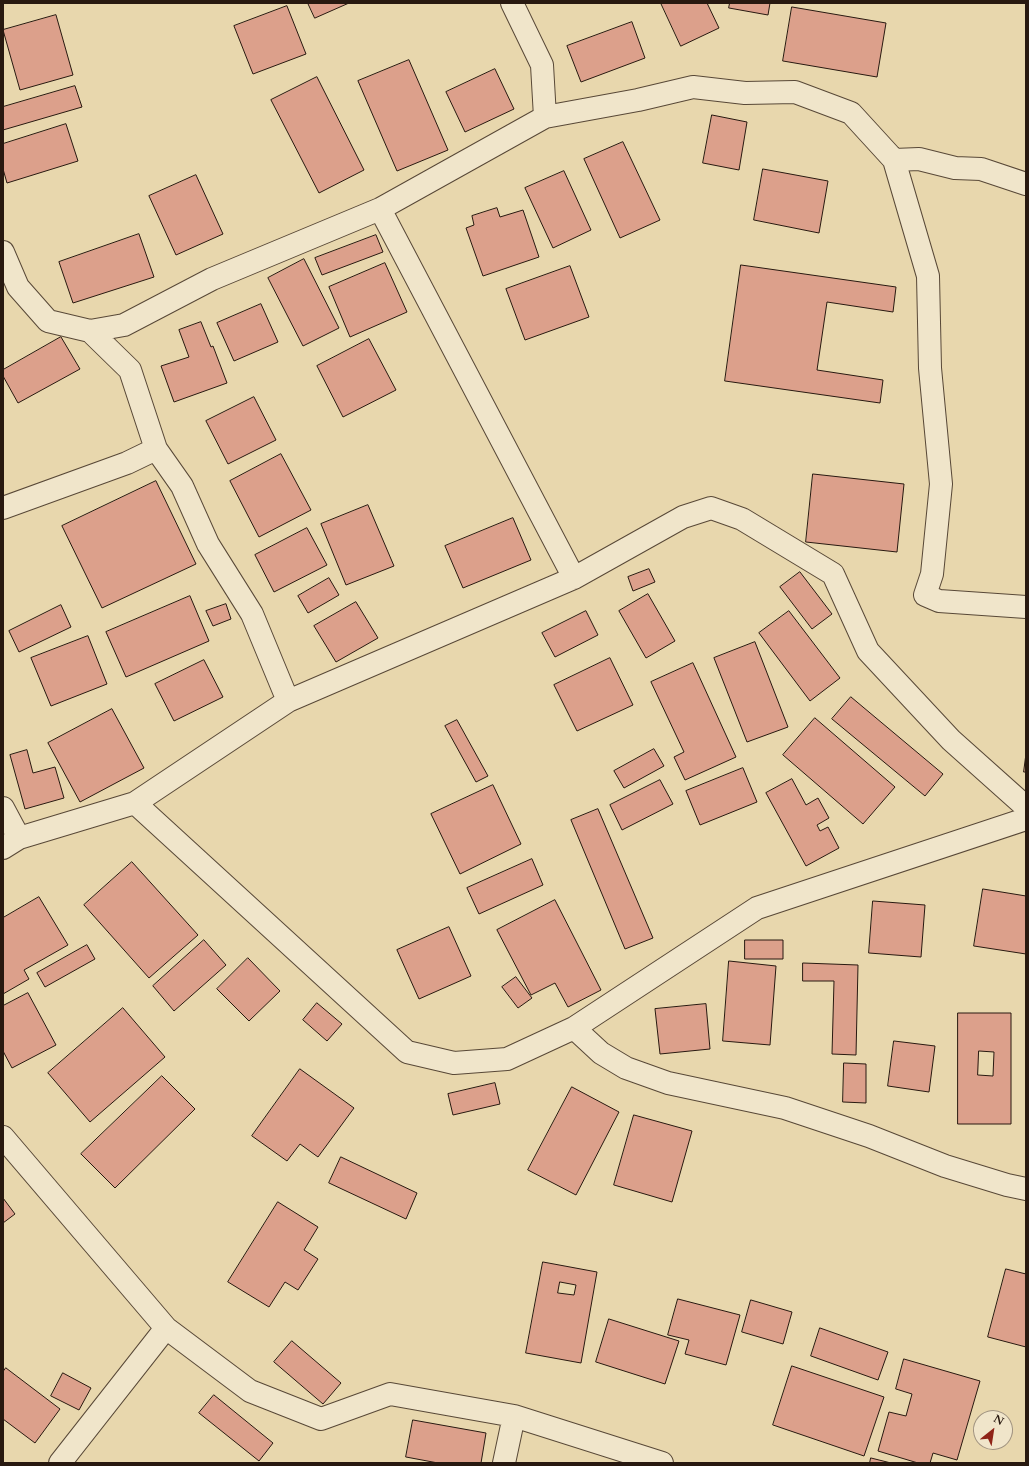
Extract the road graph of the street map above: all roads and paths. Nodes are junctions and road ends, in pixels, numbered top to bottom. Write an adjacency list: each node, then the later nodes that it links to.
1 (512, 3): 2 (street)
2 (545, 117): 3 (street); 5 (street)
3 (894, 160): 4 (street); 11 (street)
4 (1026, 184)
5 (380, 209): 7 (street); 10 (street)
6 (3, 252): 7 (street)
7 (90, 331): 8 (street)
8 (156, 449): 9 (street); 12 (street)
9 (3, 508)
10 (574, 578): 12 (street); 14 (street)
11 (1026, 607)
12 (288, 701): 13 (street)
13 (135, 803): 17 (street); 18 (street)
14 (1026, 807)
15 (3, 808): 17 (street)
16 (1026, 819): 18 (street)
17 (11, 843)
18 (574, 1028): 20 (street)
19 (3, 1137): 21 (street)
20 (1026, 1189)
21 (166, 1328): 22 (street); 23 (street)
22 (514, 1416): 24 (street); 25 (street)
23 (60, 1463)
24 (504, 1463)
25 (662, 1463)

